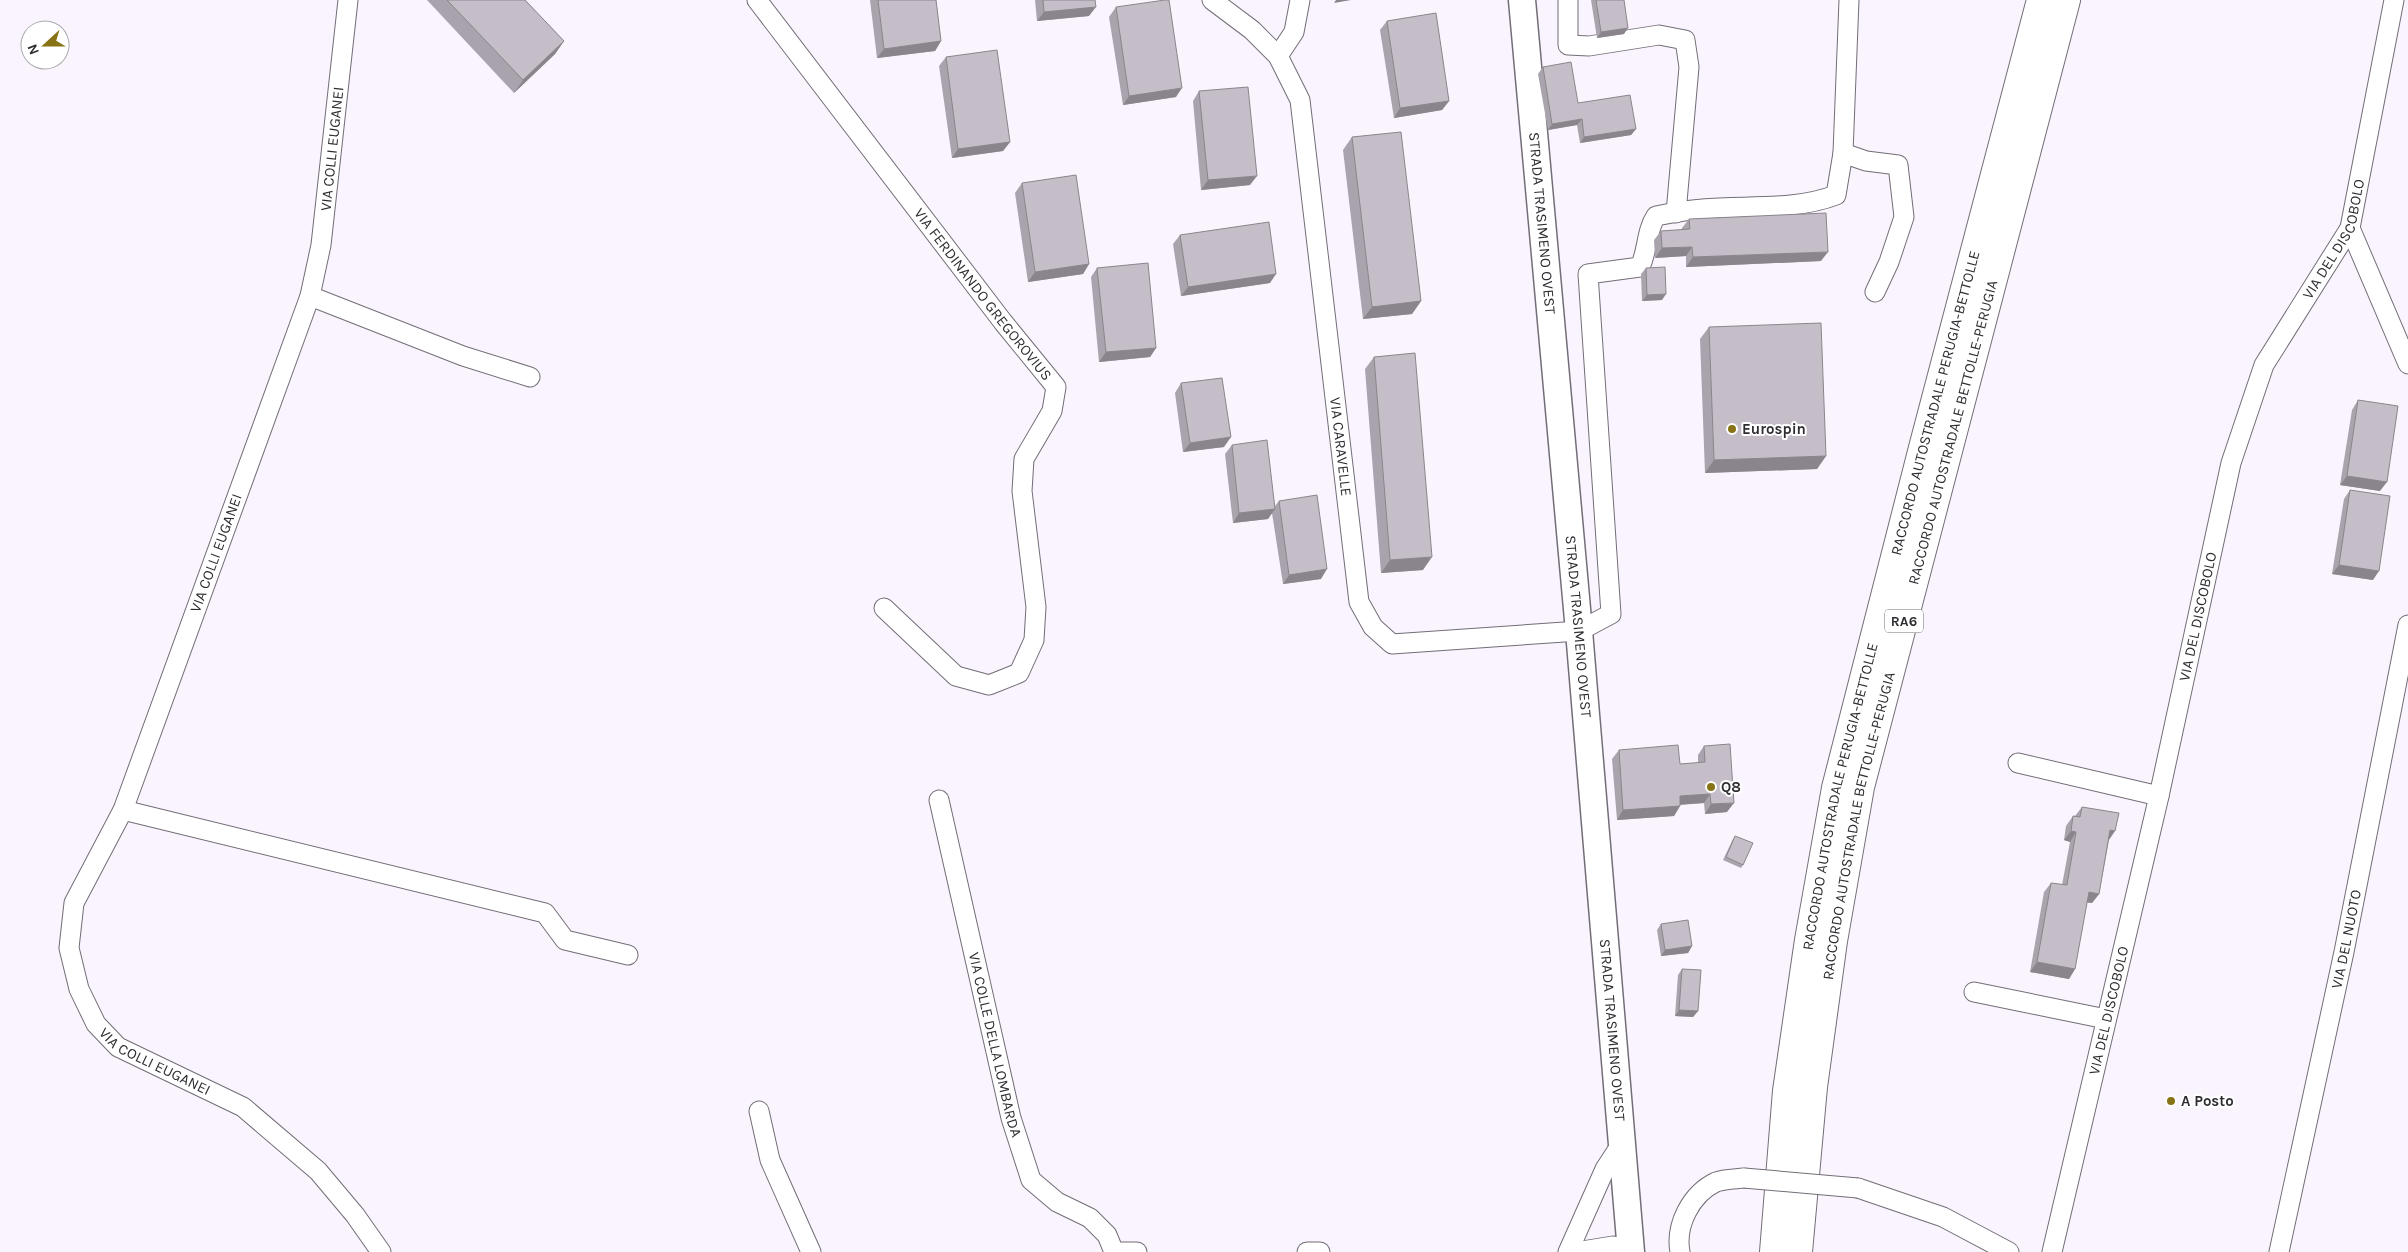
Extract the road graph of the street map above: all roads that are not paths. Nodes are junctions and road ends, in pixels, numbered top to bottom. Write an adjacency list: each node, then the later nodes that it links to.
1 (348, 0): 16 (street, VIA COLLI EUGANEI)
2 (1212, 0): 11 (street, VIA CARAVELLE)
3 (1300, 0): 11 (street)
4 (1522, 0): 21 (main road, STRADA TRASIMENO OVEST)
5 (1568, 0): 13 (street)
6 (1849, 0): 12 (street)
7 (2041, 0): 42 (highway, RACCORDO AUTOSTRADALE PERUGIA-BETTOLLE / RA6)
8 (2066, 0): 43 (highway, RACCORDO AUTOSTRADALE BETTOLLE-PERUGIA / RA6)
9 (2394, 0): 14 (street, VIA DEL DISCOBOLO)
10 (765, 4): 19 (street, VIA FERDINANDO GREGOROVIUS)
11 (1278, 56): 21 (street, VIA CARAVELLE)
12 (1843, 153): 13 (street); 15 (street)
13 (1676, 213): 21 (street)
14 (2350, 228): 17 (street); 23 (street, VIA DEL DISCOBOLO)
15 (1875, 292)
16 (310, 296): 18 (street); 25 (street, VIA COLLI EUGANEI)
17 (2408, 364)
18 (530, 378)
19 (884, 608)
20 (2408, 625): 46 (street, VIA DEL NUOTO)
21 (1580, 630): 30 (main road, STRADA TRASIMENO OVEST)
22 (2018, 763): 23 (street)
23 (2159, 796): 28 (street, VIA DEL DISCOBOLO)
24 (939, 800): 34 (street, VIA COLLE DELLA LOMBARDA)
25 (123, 810): 26 (street); 32 (street, VIA COLLI EUGANEI)
26 (628, 956)
27 (1974, 992): 28 (street)
28 (2106, 1019): 45 (street, VIA DEL DISCOBOLO)
29 (758, 1111): 33 (street)
30 (1622, 1144): 31 (main road, STRADA TRASIMENO OVEST); 39 (street)
31 (1631, 1251): 40 (street)
32 (381, 1252)
33 (811, 1252)
34 (1114, 1252)
35 (1120, 1252): 36 (street)
36 (1137, 1252)
37 (1307, 1252): 38 (street)
38 (1320, 1252)
39 (1568, 1252)
40 (1576, 1252)
41 (1680, 1252): 44 (street, bridge)
42 (1774, 1252)
43 (1798, 1252)
44 (2009, 1252)
45 (2052, 1252)
46 (2279, 1252)

